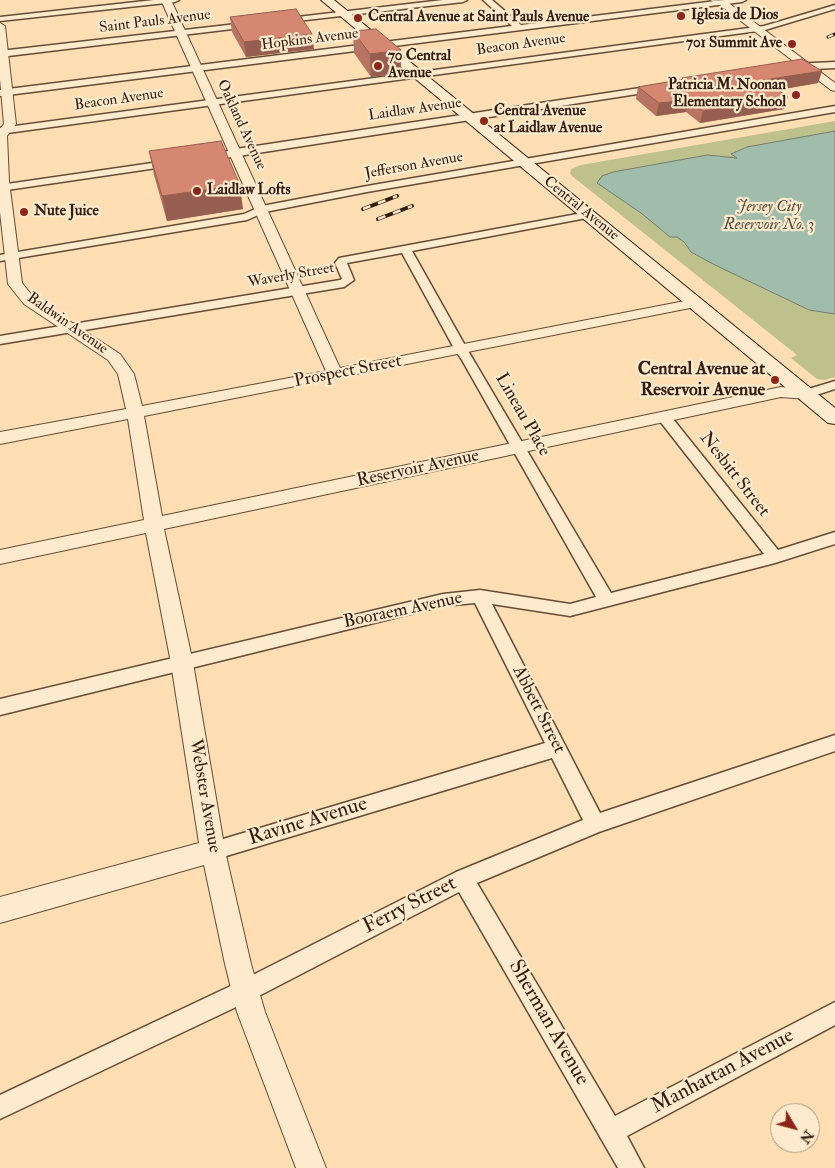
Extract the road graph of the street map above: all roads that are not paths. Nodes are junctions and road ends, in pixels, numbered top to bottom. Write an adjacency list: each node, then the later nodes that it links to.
1 (169, 0): 9 (street); 13 (street, Oakland Avenue)
2 (327, 0): 8 (main road, Central Avenue)
3 (463, 0): 8 (street, Saint Pauls Avenue)
4 (487, 0): 11 (street)
5 (742, 0): 6 (street, Hopkins Avenue)
6 (719, 2): 11 (street, Hopkins Avenue); 12 (street)
7 (835, 7): 12 (street, Beacon Avenue)
8 (343, 14): 13 (street, Saint Pauls Avenue); 14 (main road, Central Avenue)
9 (0, 19)
10 (0, 26): 15 (street, Baldwin Avenue)
11 (519, 28): 14 (street, Hopkins Avenue)
12 (757, 29): 17 (street); 20 (street, Beacon Avenue)
13 (180, 32): 15 (street, Saint Pauls Avenue); 18 (street, Oakland Avenue)
14 (382, 45): 18 (street, Hopkins Avenue); 20 (main road, Central Avenue)
15 (2, 53): 23 (street, Baldwin Avenue)
16 (835, 65): 17 (street)
17 (807, 66): 19 (street); 22 (street)
18 (197, 68): 23 (street, Hopkins Avenue); 24 (street, Oakland Avenue)
19 (782, 69)
20 (415, 74): 24 (street, Beacon Avenue); 26 (main road, Central Avenue)
21 (668, 86): 26 (street, Laidlaw Avenue)
22 (835, 88)
23 (4, 93): 27 (street, Baldwin Avenue)
24 (211, 102): 27 (street, Beacon Avenue); 28 (street, Oakland Avenue)
25 (835, 109): 31 (street, Jefferson Avenue)
26 (469, 118): 28 (street, Laidlaw Avenue); 31 (main road, Central Avenue)
27 (3, 131): 32 (street, Baldwin Avenue)
28 (236, 152): 29 (street, Laidlaw Avenue); 33 (street, Oakland Avenue)
29 (212, 157)
30 (182, 162): 32 (street)
31 (522, 162): 33 (street, Jefferson Avenue); 34 (main road, Central Avenue)
32 (2, 188): 36 (street, Baldwin Avenue)
33 (262, 209): 36 (street, Jefferson Avenue); 37 (street, Oakland Avenue)
34 (588, 215): 35 (street, Waverly Street); 38 (main road, Central Avenue)
35 (405, 248): 37 (street, Waverly Street); 41 (street, Lineau Place)
36 (6, 257): 39 (street, Baldwin Avenue)
37 (297, 292): 39 (street, Waverly Street); 42 (street, Oakland Avenue)
38 (695, 302): 41 (street, Prospect Street); 44 (main road, Central Avenue)
39 (70, 328): 40 (street, Waverly Street); 45 (street, Baldwin Avenue)
40 (0, 340)
41 (461, 350): 42 (street, Prospect Street); 49 (street, Lineau Place)
42 (335, 374): 45 (street, Prospect Street)
43 (835, 385): 44 (street, Reservoir Avenue)
44 (807, 394): 46 (street, Reservoir Avenue); 47 (main road, Central Avenue)
45 (135, 413): 48 (street, Prospect Street); 50 (street, Webster Avenue)
46 (664, 416): 49 (street, Reservoir Avenue); 52 (street, Nesbitt Street)
47 (835, 418)
48 (0, 438)
49 (518, 448): 50 (street, Reservoir Avenue); 55 (street, Lineau Place)
50 (154, 526): 53 (street, Reservoir Avenue); 56 (street, Webster Avenue)
51 (835, 538): 52 (street, Booraem Avenue)
52 (775, 556): 55 (street, Booraem Avenue)
53 (0, 557)
54 (480, 596): 55 (street, Booraem Avenue); 56 (street, Booraem Avenue); 59 (street, Abbett Street)
55 (607, 601)
56 (182, 663): 57 (street, Booraem Avenue); 61 (street, Webster Avenue)
57 (0, 707)
58 (835, 742): 60 (street, Ferry Street)
59 (557, 748): 60 (street, Abbett Street); 61 (street, Ravine Avenue)
60 (595, 824): 62 (street, Ferry Street)
61 (213, 851): 63 (street, Ravine Avenue); 64 (street, Webster Avenue)
62 (463, 879): 64 (street, Ferry Street); 67 (street, Sherman Avenue)
63 (0, 910)
64 (245, 991): 66 (street, Ferry Street); 68 (street, Webster Avenue)
65 (835, 1013): 67 (street, Manhattan Avenue)
66 (0, 1106)
67 (611, 1131): 69 (street, Sherman Avenue)
68 (311, 1168)
69 (632, 1168)

